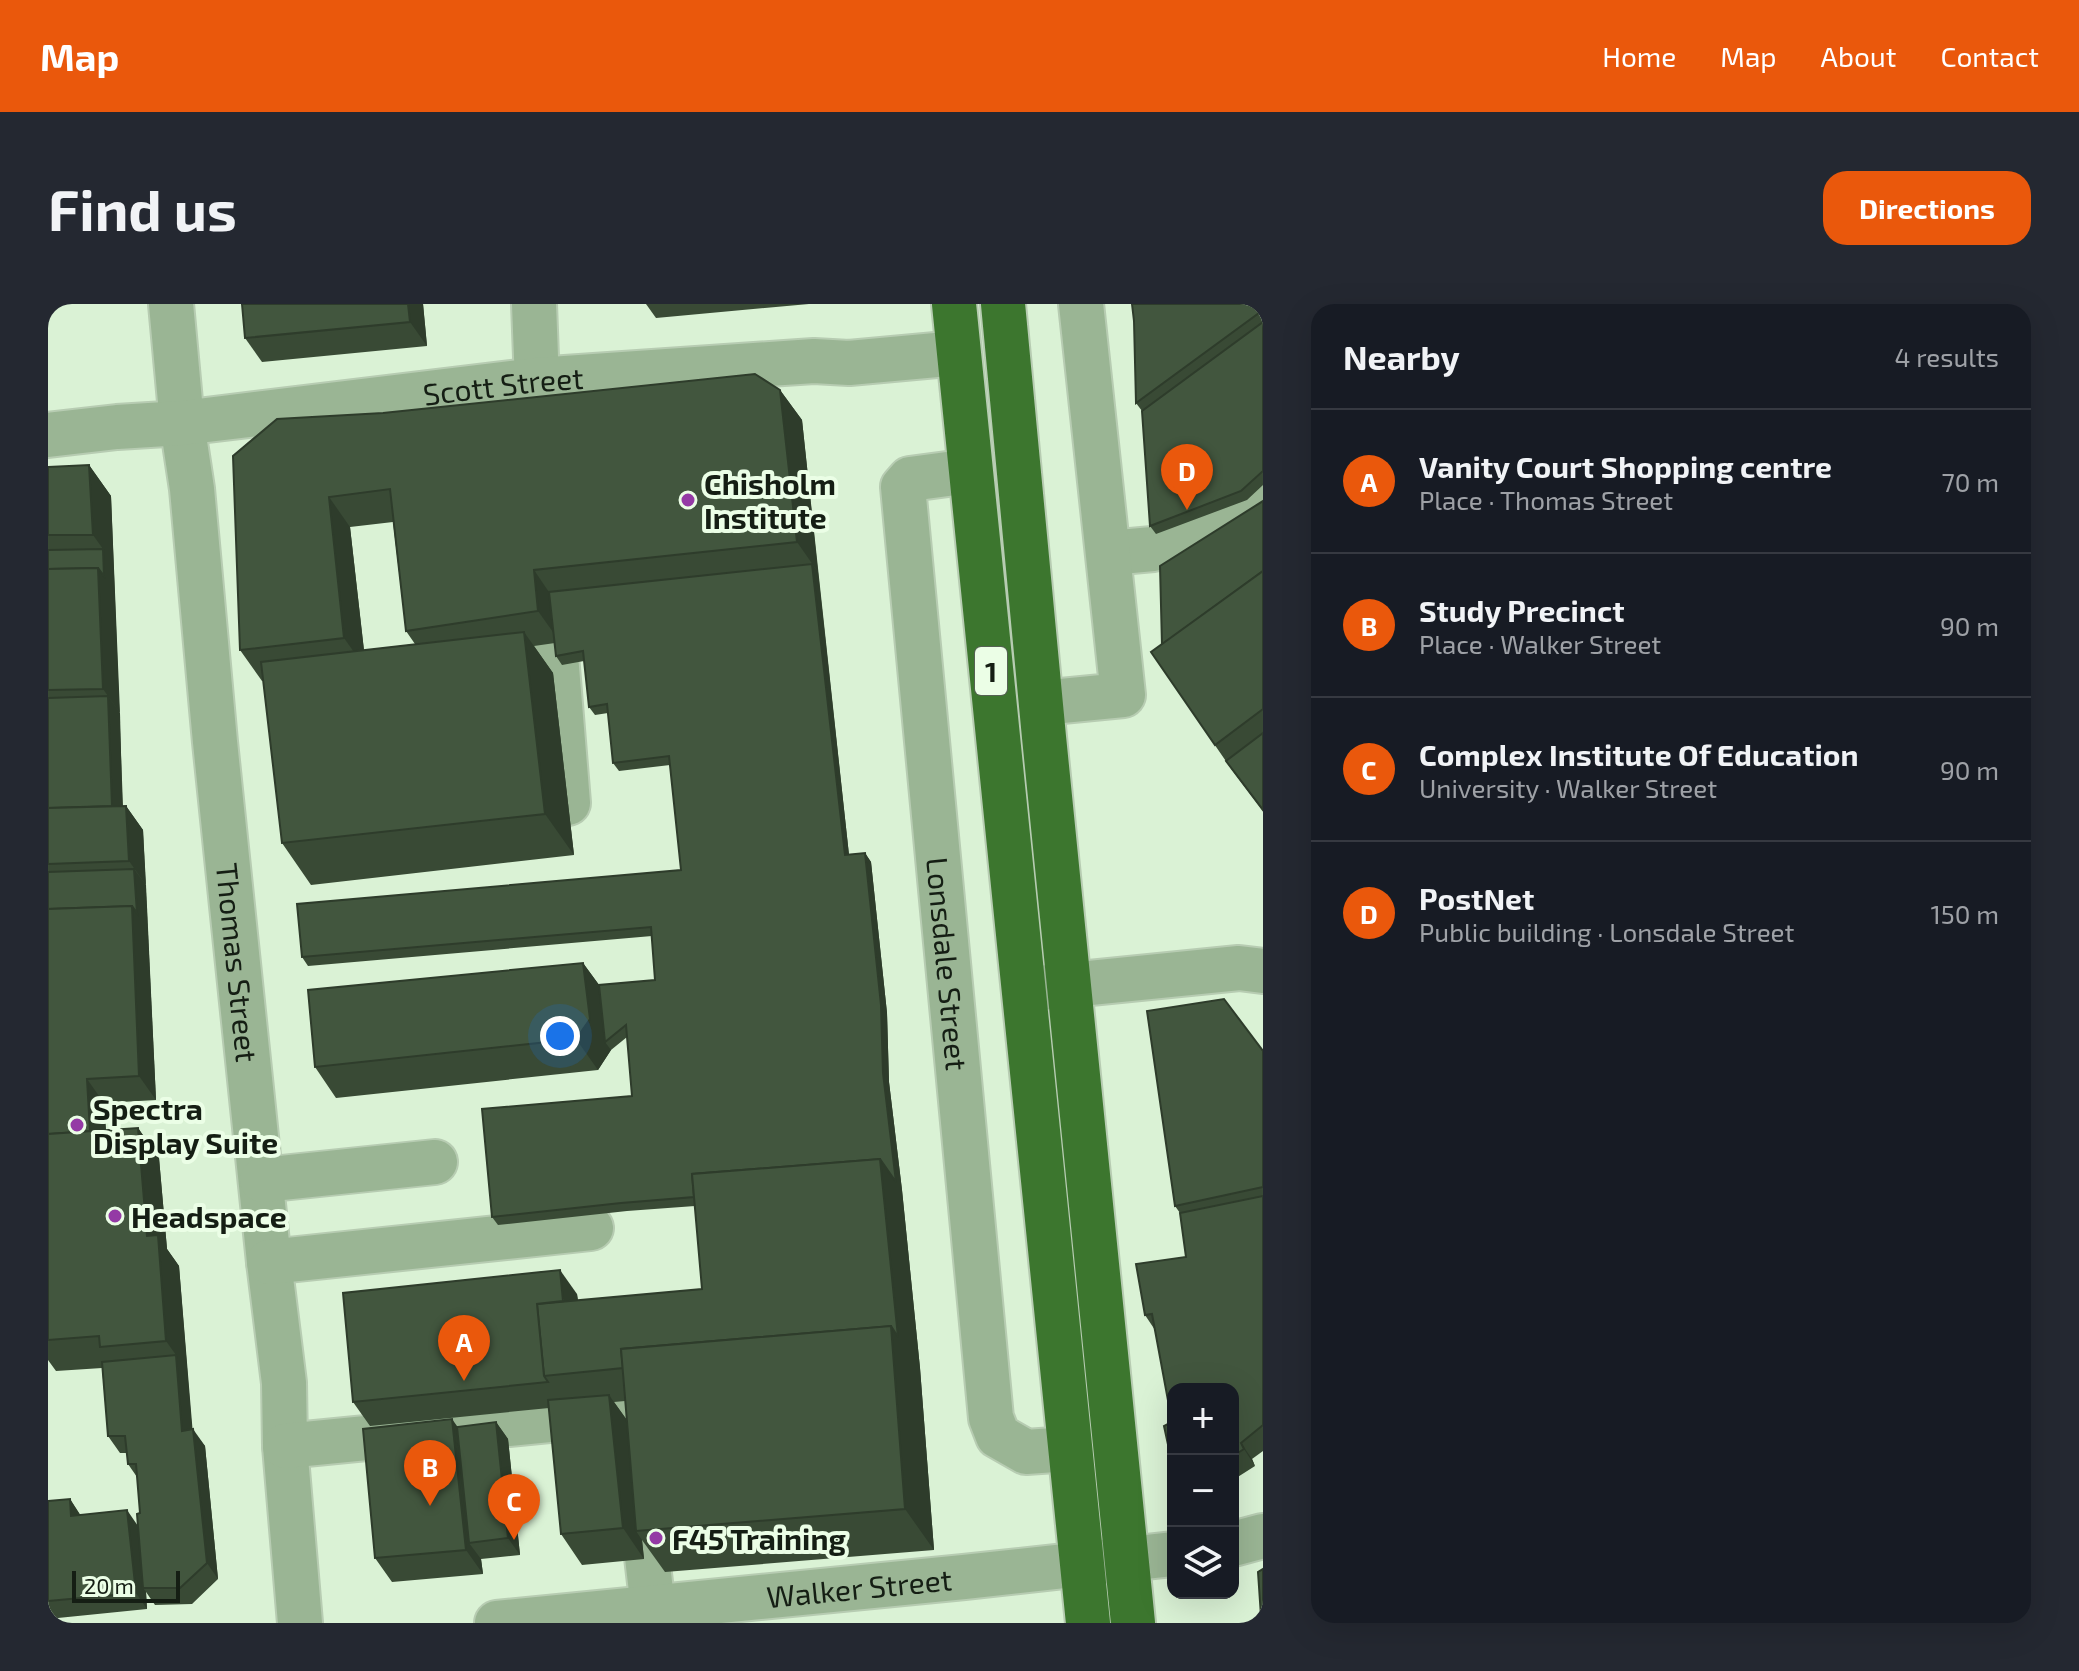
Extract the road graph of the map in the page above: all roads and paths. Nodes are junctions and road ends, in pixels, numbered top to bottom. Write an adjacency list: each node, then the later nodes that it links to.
1 (171, 304): 8 (street, Thomas Street)
2 (534, 304): 7 (street)
3 (954, 304): 6 (highway, 1)
4 (1003, 304): 15 (highway, 1)
5 (1081, 304): 13 (street)
6 (958, 353): 7 (street, Scott Street); 11 (highway, 1)
7 (536, 380): 8 (street, Scott Street); 9 (street)
8 (182, 423): 10 (street, Scott Street); 21 (street, Thomas Street)
9 (539, 430)
10 (48, 435)
11 (970, 471): 19 (highway, 1); 25 (street, Lonsdale Street)
12 (1263, 504): 13 (street)
13 (1109, 553): 15 (street)
14 (555, 643): 16 (street)
15 (1041, 703): 18 (highway, 1)
16 (568, 803)
17 (1263, 971): 18 (street)
18 (1069, 985): 19 (street); 29 (highway, 1)
19 (1024, 989): 25 (highway, 1)
20 (435, 1162): 21 (street)
21 (262, 1180): 23 (street, Thomas Street)
22 (591, 1228): 23 (street)
23 (269, 1262): 24 (street, Thomas Street)
24 (285, 1446): 31 (street); 32 (street, Thomas Street)
25 (1069, 1449): 30 (highway, 1)
26 (1263, 1536): 27 (street)
27 (1239, 1542)
28 (1167, 1555): 29 (street, Walker Street)
29 (1125, 1559): 30 (street, Walker Street); 35 (highway, 1)
30 (1081, 1565): 31 (street, Walker Street); 34 (highway, 1)
31 (653, 1608): 33 (street, Walker Street)
32 (300, 1623)
33 (497, 1623)
34 (1088, 1623)
35 (1133, 1623)

